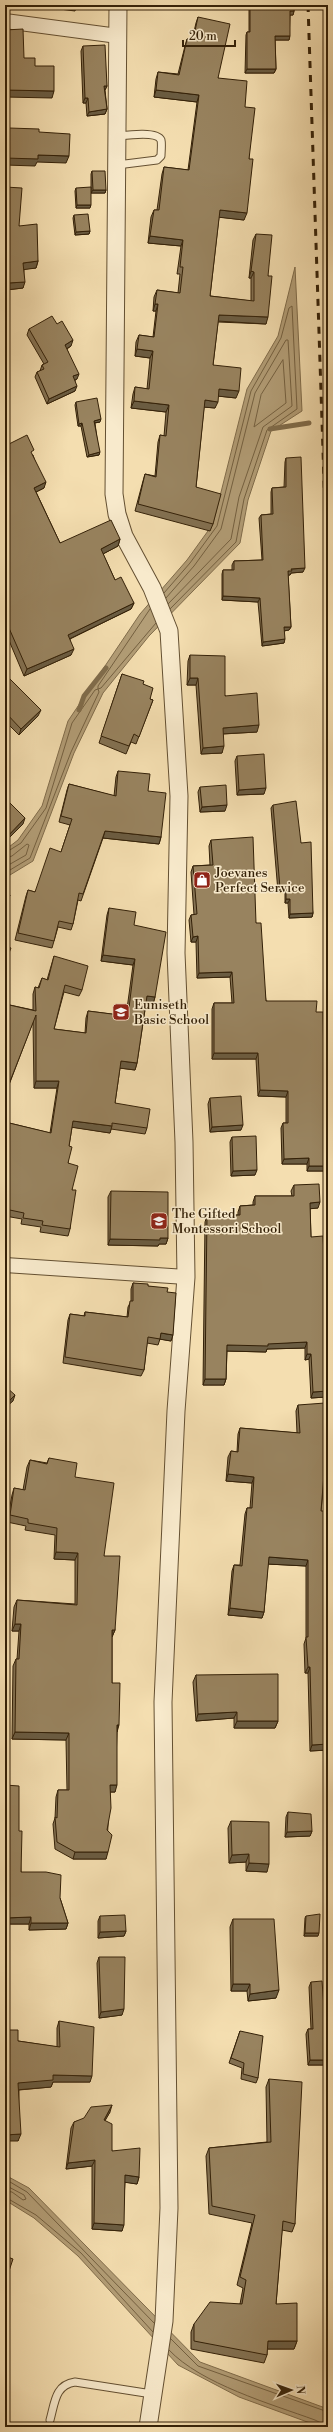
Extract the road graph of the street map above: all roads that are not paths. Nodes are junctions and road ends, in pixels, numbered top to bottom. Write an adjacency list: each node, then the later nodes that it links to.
1 (118, 5): 3 (street)
2 (5, 21): 3 (street)
3 (118, 36): 4 (street)
4 (118, 136): 5 (street); 5 (lane)
5 (117, 165): 7 (street)
6 (5, 1265): 7 (street)
7 (186, 1277): 8 (street)
8 (153, 2394): 9 (lane); 10 (street)
9 (50, 2420)
10 (148, 2427)

